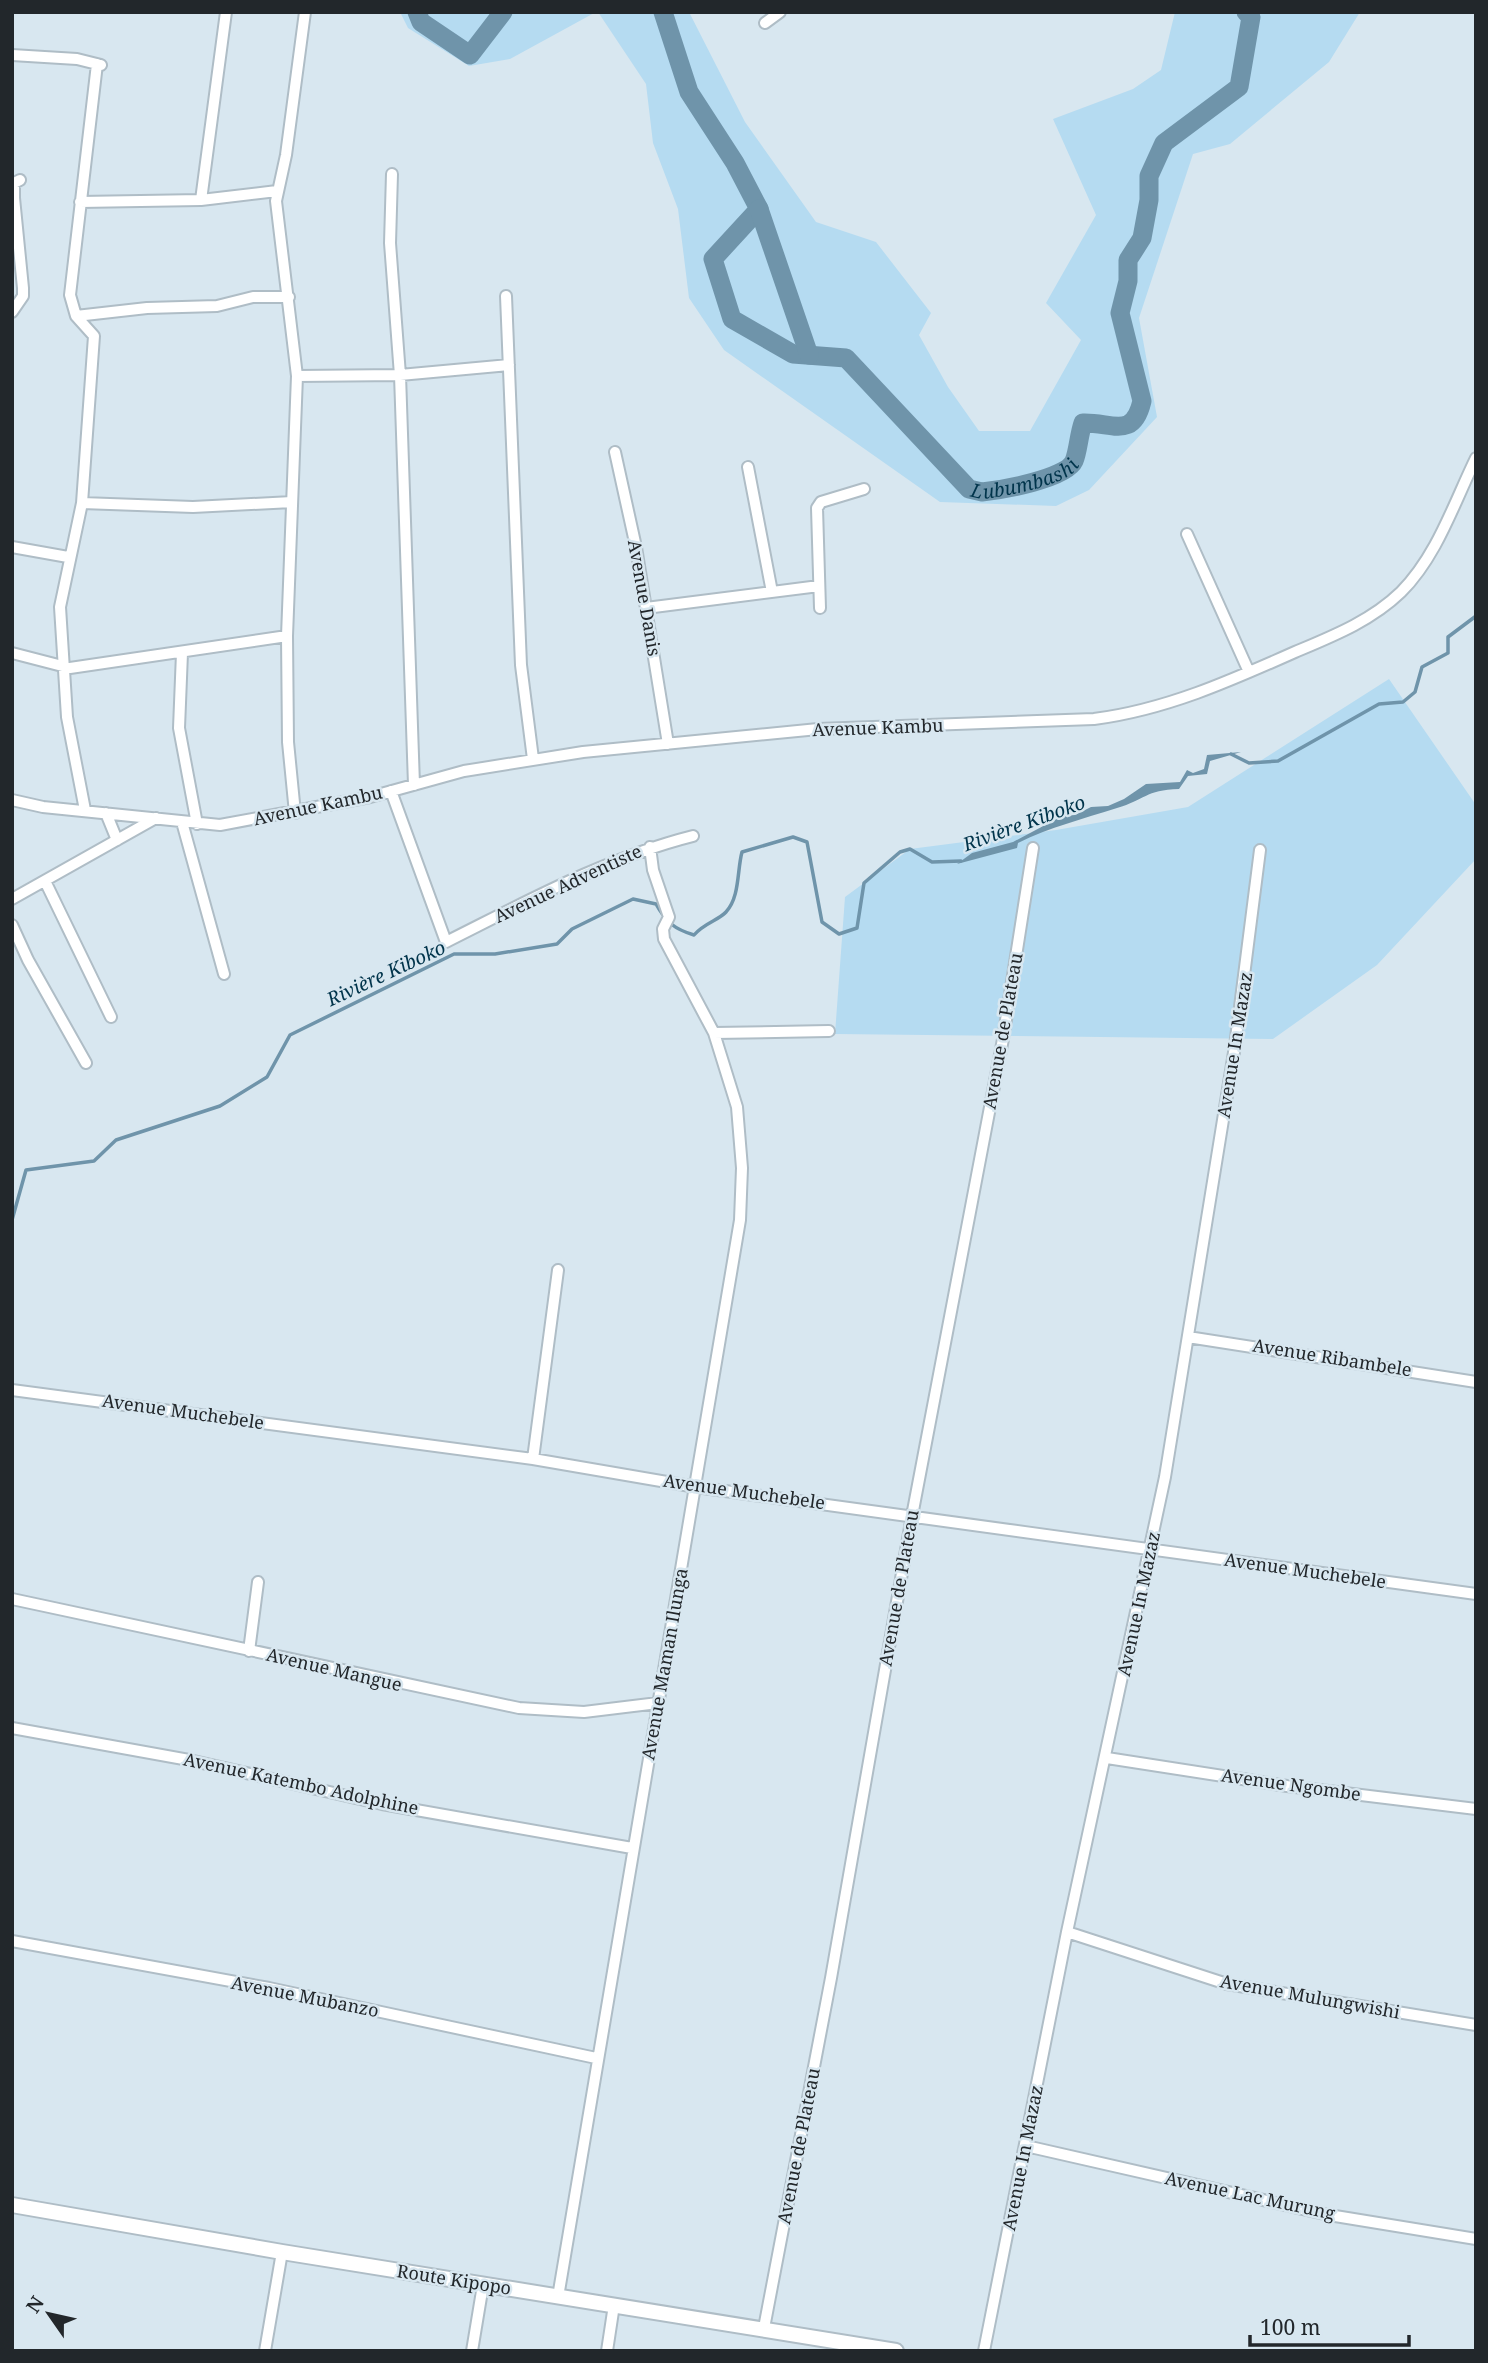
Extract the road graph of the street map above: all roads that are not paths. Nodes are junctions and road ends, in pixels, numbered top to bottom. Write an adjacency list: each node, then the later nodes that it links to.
1 (226, 12): 9 (street)
2 (305, 12): 8 (street)
3 (780, 12): 4 (street)
4 (765, 23)
5 (12, 55): 10 (street)
6 (392, 174): 16 (street)
7 (20, 180): 13 (street)
8 (277, 191): 9 (street); 12 (street)
9 (201, 200): 10 (street)
10 (80, 201): 14 (street)
11 (506, 296): 15 (street)
12 (289, 297): 14 (street); 17 (street)
13 (12, 312)
14 (76, 316): 23 (street)
15 (509, 365): 16 (street); 37 (street)
16 (400, 375): 17 (street); 38 (street)
17 (296, 376): 22 (street)
18 (614, 452): 29 (street, Avenue Danis)
19 (1476, 458): 35 (street, Avenue Kambu)
20 (748, 467): 28 (street)
21 (864, 489): 27 (street)
22 (292, 502): 23 (street); 31 (street)
23 (82, 503): 26 (street)
24 (1187, 534): 35 (street)
25 (12, 547): 26 (street)
26 (68, 557): 34 (street)
27 (819, 586): 28 (street); 30 (street)
28 (772, 592): 29 (street)
29 (646, 608): 36 (street, Avenue Danis)
30 (820, 608)
31 (287, 636): 33 (street); 43 (street)
32 (12, 653): 34 (street)
33 (182, 653): 34 (street); 46 (street)
34 (62, 668): 41 (street)
35 (1249, 672): 36 (street, Avenue Kambu)
36 (668, 744): 37 (street, Avenue Kambu)
37 (533, 759): 38 (street, Avenue Kambu)
38 (414, 785): 39 (street, Avenue Kambu)
39 (391, 791): 43 (street, Avenue Kambu); 49 (street, Avenue Adventiste)
40 (12, 800): 41 (street, Avenue Kambu)
41 (85, 810): 42 (street, Avenue Kambu)
42 (106, 813): 44 (street, Avenue Kambu); 48 (street)
43 (295, 813): 46 (street, Avenue Kambu)
44 (156, 818): 45 (street, Avenue Kambu); 48 (street)
45 (182, 822): 46 (street, Avenue Kambu); 55 (street)
46 (197, 824)
47 (693, 836): 49 (street, Avenue Adventiste)
48 (117, 840): 52 (street)
49 (650, 847): 58 (street, Avenue Maman Ilunga)
50 (1033, 848): 66 (street, Avenue de Plateau)
51 (1260, 850): 61 (street, Avenue In Mazaz)
52 (45, 881): 53 (street); 56 (street)
53 (12, 899)
54 (12, 925): 59 (street)
55 (224, 974)
56 (111, 1017)
57 (829, 1031): 58 (street)
58 (714, 1034): 65 (street, Avenue Maman Ilunga)
59 (86, 1063)
60 (558, 1270): 64 (street)
61 (1188, 1337): 62 (street, Avenue Ribambele); 67 (street, Avenue In Mazaz)
62 (1476, 1382)
63 (12, 1390): 64 (street, Avenue Muchebele)
64 (533, 1459): 65 (street, Avenue Muchebele)
65 (696, 1487): 66 (street, Avenue Muchebele); 72 (street, Avenue Maman Ilunga)
66 (912, 1516): 67 (street, Avenue Muchebele); 88 (street, Avenue de Plateau)
67 (1151, 1548): 69 (street, Avenue Muchebele); 74 (street, Avenue In Mazaz)
68 (258, 1582): 71 (street)
69 (1476, 1594)
70 (12, 1599): 71 (street, Avenue Mangue)
71 (249, 1651): 72 (street, Avenue Mangue)
72 (658, 1703): 76 (street, Avenue Maman Ilunga)
73 (12, 1728): 76 (street, Avenue Katembo Adolphine)
74 (1107, 1758): 75 (street, Avenue Ngombe); 77 (street, Avenue In Mazaz)
75 (1476, 1809)
76 (632, 1848): 80 (street, Avenue Maman Ilunga)
77 (1067, 1932): 79 (street, Avenue Mulungwishi); 81 (street, Avenue In Mazaz)
78 (12, 1941): 80 (street, Avenue Mubanzo)
79 (1476, 2025)
80 (596, 2058): 86 (street, Avenue Maman Ilunga)
81 (1026, 2146): 83 (street, Avenue Lac Murung); 93 (street, Avenue In Mazaz)
82 (12, 2205): 84 (main road, Route Kipopo)
83 (1476, 2239)
84 (282, 2252): 85 (main road, Route Kipopo); 89 (street)
85 (483, 2285): 86 (main road, Route Kipopo); 90 (street)
86 (558, 2297): 87 (main road, Route Kipopo)
87 (614, 2305): 88 (main road, Route Kipopo); 91 (street)
88 (764, 2328): 92 (main road, Route Kipopo)
89 (265, 2351)
90 (472, 2351)
91 (607, 2351)
92 (896, 2351)
93 (984, 2351)

